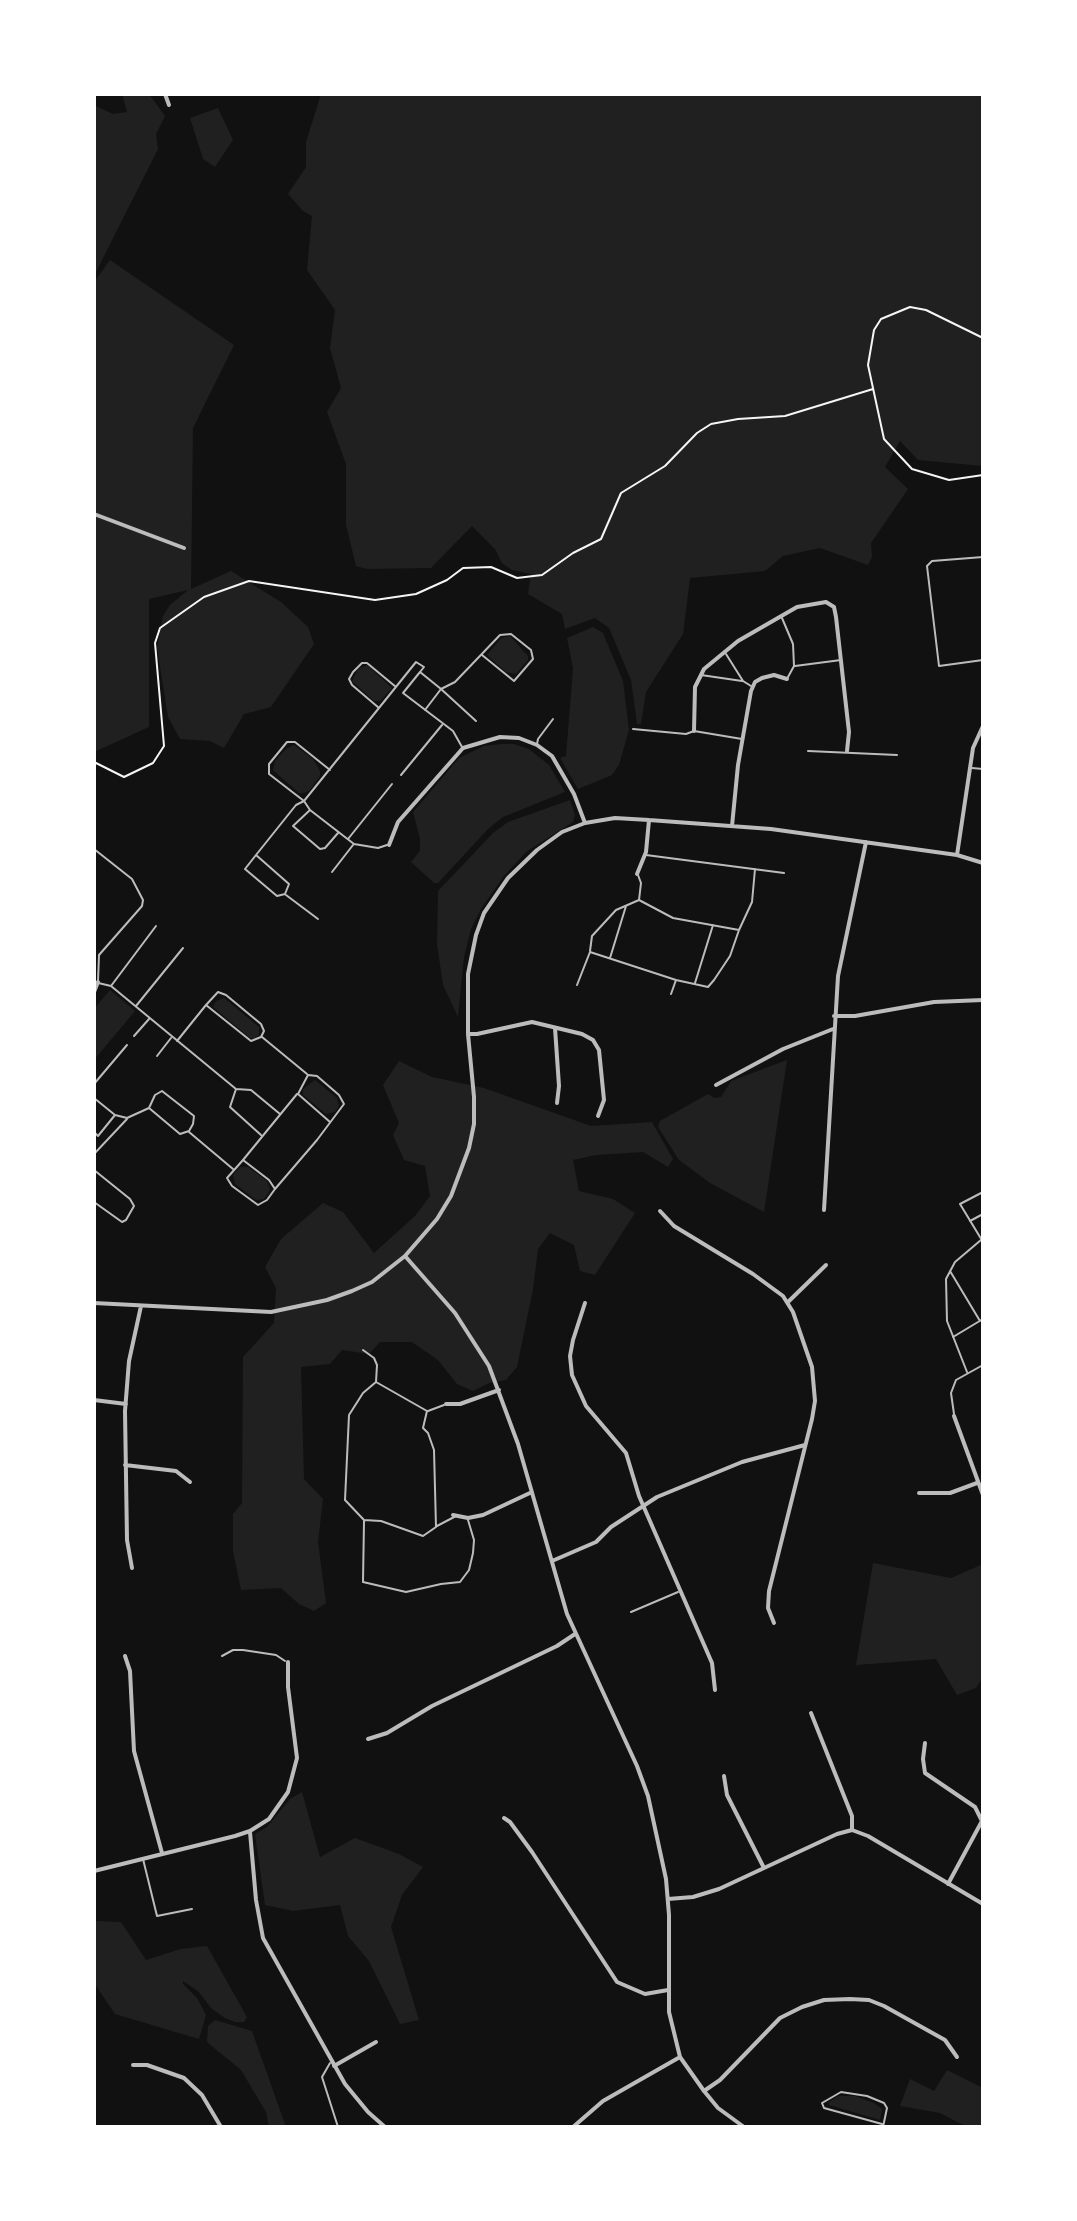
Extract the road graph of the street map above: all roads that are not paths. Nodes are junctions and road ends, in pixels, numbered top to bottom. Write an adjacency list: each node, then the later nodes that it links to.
1 (165, 94): 2 (street)
2 (169, 105)
3 (94, 514): 4 (street)
4 (184, 548)
5 (983, 557): 10 (lane)
6 (782, 618): 7 (street); 9 (street); 11 (lane)
7 (724, 651): 13 (street); 15 (lane)
8 (482, 655): 8 (lane); 18 (lane)
9 (841, 660): 11 (lane); 31 (street)
10 (983, 660)
11 (794, 666): 14 (lane)
12 (420, 672): 17 (lane); 18 (lane); 20 (lane)
13 (699, 675): 15 (lane); 26 (street)
14 (787, 679): 16 (street)
15 (743, 681): 16 (lane)
16 (752, 687): 27 (street)
17 (397, 688): 19 (lane); 19 (lane)
18 (441, 689): 20 (lane); 22 (lane)
19 (379, 709): 35 (lane)
20 (425, 710): 23 (lane)
21 (553, 719): 28 (lane)
22 (476, 721)
23 (443, 724): 29 (lane); 36 (lane)
24 (983, 726): 33 (street)
25 (633, 729): 26 (lane)
26 (694, 731): 27 (lane)
27 (744, 739): 42 (street)
28 (537, 745): 29 (street); 41 (street)
29 (463, 748): 47 (street)
30 (808, 751): 31 (lane)
31 (847, 751): 32 (lane)
32 (897, 755)
33 (971, 767): 34 (lane); 51 (street)
34 (983, 769)
35 (330, 770): 38 (lane); 38 (lane)
36 (401, 775)
37 (392, 784): 44 (lane)
38 (304, 801): 39 (lane); 49 (lane)
39 (310, 810): 43 (lane); 43 (lane)
40 (649, 820): 41 (street); 42 (street); 50 (street)
41 (585, 823): 81 (street)
42 (732, 826): 45 (street)
43 (338, 833): 44 (lane)
44 (348, 840): 46 (lane)
45 (866, 842): 51 (street); 77 (street)
46 (354, 844): 47 (lane); 54 (lane)
47 (389, 845)
48 (94, 849): 68 (lane)
49 (256, 855): 57 (lane); 57 (lane)
50 (644, 855): 53 (lane); 56 (street)
51 (957, 855): 52 (street)
52 (983, 863)
53 (755, 869): 55 (lane); 63 (lane)
54 (332, 872)
55 (784, 873)
56 (637, 874): 58 (lane)
57 (285, 894): 60 (lane)
58 (639, 900): 59 (lane); 61 (lane)
59 (626, 906): 65 (lane); 66 (lane)
60 (318, 919)
61 (713, 923): 63 (lane); 69 (lane)
62 (156, 926): 71 (lane)
63 (739, 930): 69 (lane)
64 (183, 948): 76 (lane)
65 (590, 952): 66 (lane); 70 (lane)
66 (610, 959): 67 (lane)
67 (676, 980): 69 (lane); 73 (lane)
68 (96, 982): 71 (lane); 72 (street)
69 (694, 984)
70 (577, 985)
71 (111, 986): 76 (lane)
72 (94, 992)
73 (671, 994)
74 (983, 1000): 77 (street)
75 (206, 1005): 84 (lane); 84 (lane); 85 (lane)
76 (135, 1007): 78 (lane)
77 (834, 1016): 80 (street)
78 (149, 1018): 82 (lane); 83 (lane)
79 (555, 1028): 81 (street); 94 (street); 98 (street)
80 (833, 1029): 90 (street); 113 (street)
81 (468, 1034): 118 (street)
82 (134, 1036)
83 (172, 1037): 85 (lane); 87 (lane)
84 (261, 1037): 88 (lane)
85 (177, 1041): 91 (lane)
86 (127, 1045): 89 (lane)
87 (157, 1056)
88 (308, 1075): 92 (lane); 100 (lane)
89 (94, 1084)
90 (716, 1085)
91 (236, 1089): 96 (lane); 104 (lane)
92 (298, 1094): 96 (lane); 100 (lane)
93 (94, 1098): 97 (lane)
94 (557, 1103)
95 (149, 1108): 99 (lane); 101 (lane); 101 (lane)
96 (280, 1114): 104 (lane)
97 (115, 1115): 99 (lane); 103 (lane)
98 (598, 1116)
99 (127, 1118): 105 (lane)
100 (330, 1122): 110 (lane)
101 (189, 1131): 108 (lane)
102 (94, 1132): 103 (lane)
103 (98, 1136): 105 (lane)
104 (262, 1136): 107 (lane)
105 (104, 1143): 106 (lane)
106 (94, 1154)
107 (243, 1160): 108 (lane); 110 (lane)
108 (233, 1169): 110 (lane)
109 (94, 1170): 112 (lane)
110 (275, 1189)
111 (983, 1192): 116 (lane)
112 (94, 1202)
113 (824, 1210)
114 (660, 1211): 121 (street)
115 (983, 1214): 116 (lane)
116 (970, 1221): 117 (lane)
117 (982, 1241): 120 (lane)
118 (405, 1256): 124 (street); 131 (street)
119 (826, 1265): 121 (street)
120 (949, 1270): 125 (lane); 126 (lane)
121 (788, 1302): 137 (street)
122 (94, 1303): 124 (street)
123 (585, 1303): 144 (street)
124 (141, 1306): 133 (street)
125 (982, 1320): 126 (lane)
126 (953, 1337): 129 (lane)
127 (363, 1350): 130 (lane)
128 (983, 1365): 129 (lane)
129 (967, 1372): 136 (lane)
130 (376, 1382): 135 (lane); 147 (lane)
131 (499, 1390): 134 (street); 141 (street)
132 (94, 1400): 133 (street)
133 (126, 1404): 138 (street)
134 (446, 1404): 135 (lane)
135 (427, 1411): 148 (lane)
136 (954, 1416): 140 (street)
137 (805, 1445): 144 (street); 153 (street)
138 (125, 1465): 139 (street); 150 (street)
139 (190, 1482)
140 (977, 1483): 142 (street); 143 (street)
141 (532, 1492): 146 (street); 149 (street)
142 (919, 1493)
143 (983, 1495)
144 (642, 1504): 149 (street); 151 (street)
145 (454, 1516): 146 (street); 148 (lane)
146 (468, 1518): 147 (lane)
147 (364, 1520): 148 (lane)
148 (436, 1527)
149 (552, 1561): 154 (street)
150 (132, 1568)
151 (679, 1591): 152 (lane); 158 (street)
152 (631, 1612)
153 (774, 1623)
154 (575, 1634): 160 (street); 171 (street)
155 (125, 1656): 166 (street)
156 (222, 1656): 157 (lane)
157 (288, 1662): 165 (street)
158 (715, 1690)
159 (811, 1713): 164 (street)
160 (368, 1739)
161 (925, 1743): 170 (street)
162 (724, 1776): 168 (street)
163 (504, 1818): 174 (street)
164 (852, 1830): 168 (street); 170 (street)
165 (250, 1831): 166 (street); 178 (street)
166 (162, 1854): 167 (street)
167 (143, 1859): 169 (street); 173 (lane)
168 (764, 1869): 171 (street)
169 (94, 1871)
170 (948, 1884): 172 (street)
171 (668, 1899): 174 (street)
172 (983, 1904)
173 (192, 1909)
174 (668, 1990): 176 (street)
175 (376, 2042): 178 (street)
176 (680, 2057): 180 (street); 186 (street)
177 (957, 2057): 180 (street)
178 (333, 2064): 184 (lane); 185 (street)
179 (133, 2065): 183 (street)
180 (704, 2091): 181 (street)
181 (740, 2126)
182 (882, 2126): 182 (lane)
183 (221, 2127)
184 (338, 2127)
185 (385, 2127)
186 (573, 2127)

